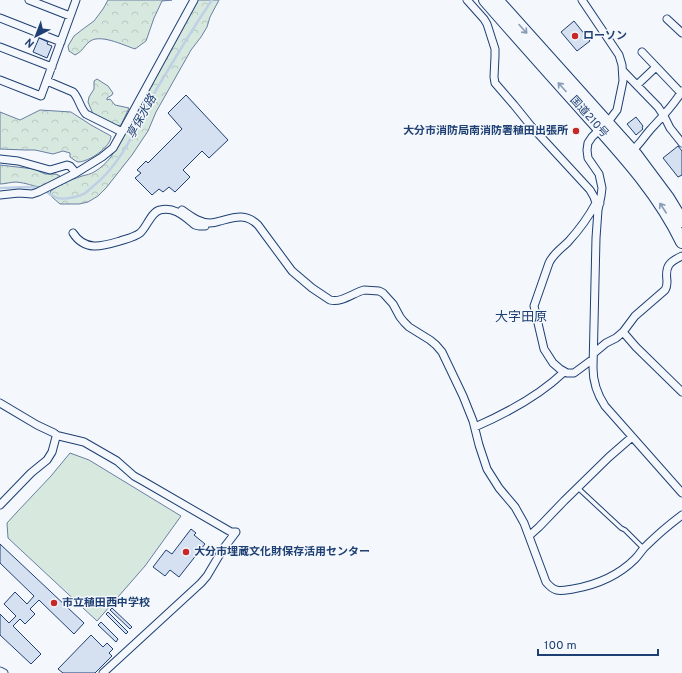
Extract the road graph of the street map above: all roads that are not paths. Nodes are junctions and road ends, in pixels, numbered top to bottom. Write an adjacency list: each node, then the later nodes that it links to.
1 (29, 0): 8 (street)
2 (76, 0): 8 (street)
3 (194, 0): 24 (street)
4 (467, 0): 30 (street)
5 (485, 0): 23 (highway, 国道210号, one-way to 5)
6 (498, 0): 23 (highway, 国道210号, one-way to 23)
7 (582, 0): 17 (street)
8 (70, 16): 12 (street)
9 (0, 18): 12 (street)
10 (667, 19): 11 (street)
11 (682, 34)
12 (61, 42): 15 (street)
13 (0, 47): 15 (street)
14 (642, 52): 16 (street)
15 (52, 67): 19 (street)
16 (656, 67): 20 (street); 21 (street)
17 (623, 71): 20 (street); 23 (street)
18 (0, 80): 19 (street)
19 (47, 81): 24 (street)
20 (637, 85): 22 (street)
21 (681, 92): 22 (street)
22 (664, 116): 25 (street); 26 (street)
23 (603, 126): 26 (highway, 国道210号); 30 (street); 35 (highway, 国道210号, one-way to 23)
24 (122, 132): 28 (street)
25 (682, 142)
26 (632, 151): 32 (highway, 国道210号)
27 (0, 159): 28 (street)
28 (76, 173): 29 (street)
29 (0, 195)
30 (598, 203): 38 (street); 39 (street)
31 (182, 210): 33 (street)
32 (682, 221)
33 (215, 223): 34 (street); 42 (street)
34 (73, 233)
35 (682, 242)
36 (682, 256): 37 (street)
37 (623, 332): 38 (street); 40 (street)
38 (593, 356): 39 (street); 44 (street)
39 (564, 372): 42 (street)
40 (682, 392)
41 (0, 403): 43 (street)
42 (475, 427): 49 (street)
43 (58, 436): 47 (street); 53 (street)
44 (632, 437): 45 (street); 46 (street)
45 (578, 488): 49 (street); 50 (lane)
46 (682, 493)
47 (0, 506)
48 (682, 514): 50 (street)
49 (529, 536): 50 (street)
50 (643, 548)
51 (0, 671): 52 (street)
52 (4, 673)
53 (103, 673)

